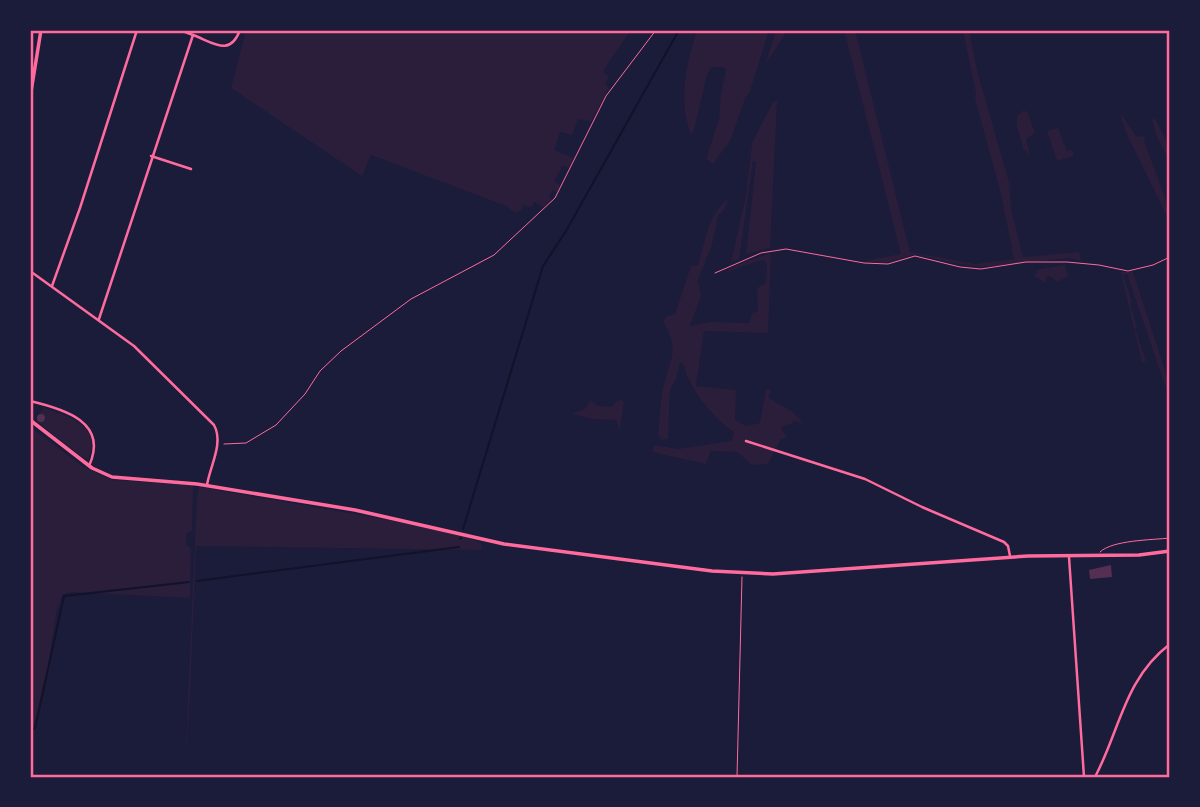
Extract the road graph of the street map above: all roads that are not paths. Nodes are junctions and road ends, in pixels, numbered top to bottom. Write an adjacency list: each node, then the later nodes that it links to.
1 (41, 30): 6 (main road)
2 (137, 30): 10 (street)
3 (180, 30): 5 (street)
4 (240, 30): 5 (street)
5 (194, 35): 7 (street)
6 (30, 98)
7 (151, 156): 8 (street); 11 (street)
8 (191, 169)
9 (30, 271): 10 (street)
10 (52, 286): 11 (street)
11 (99, 319): 16 (street)
12 (30, 401): 15 (street)
13 (30, 420): 15 (main road)
14 (746, 441): 21 (street)
15 (89, 466): 16 (main road)
16 (207, 485): 21 (main road)
17 (1170, 538): 20 (lane)
18 (1170, 551): 20 (main road)
19 (1069, 554): 20 (main road); 21 (main road); 23 (street)
20 (1100, 554)
21 (1010, 558)
22 (1170, 644): 24 (street)
23 (1084, 777)
24 (1095, 777)

